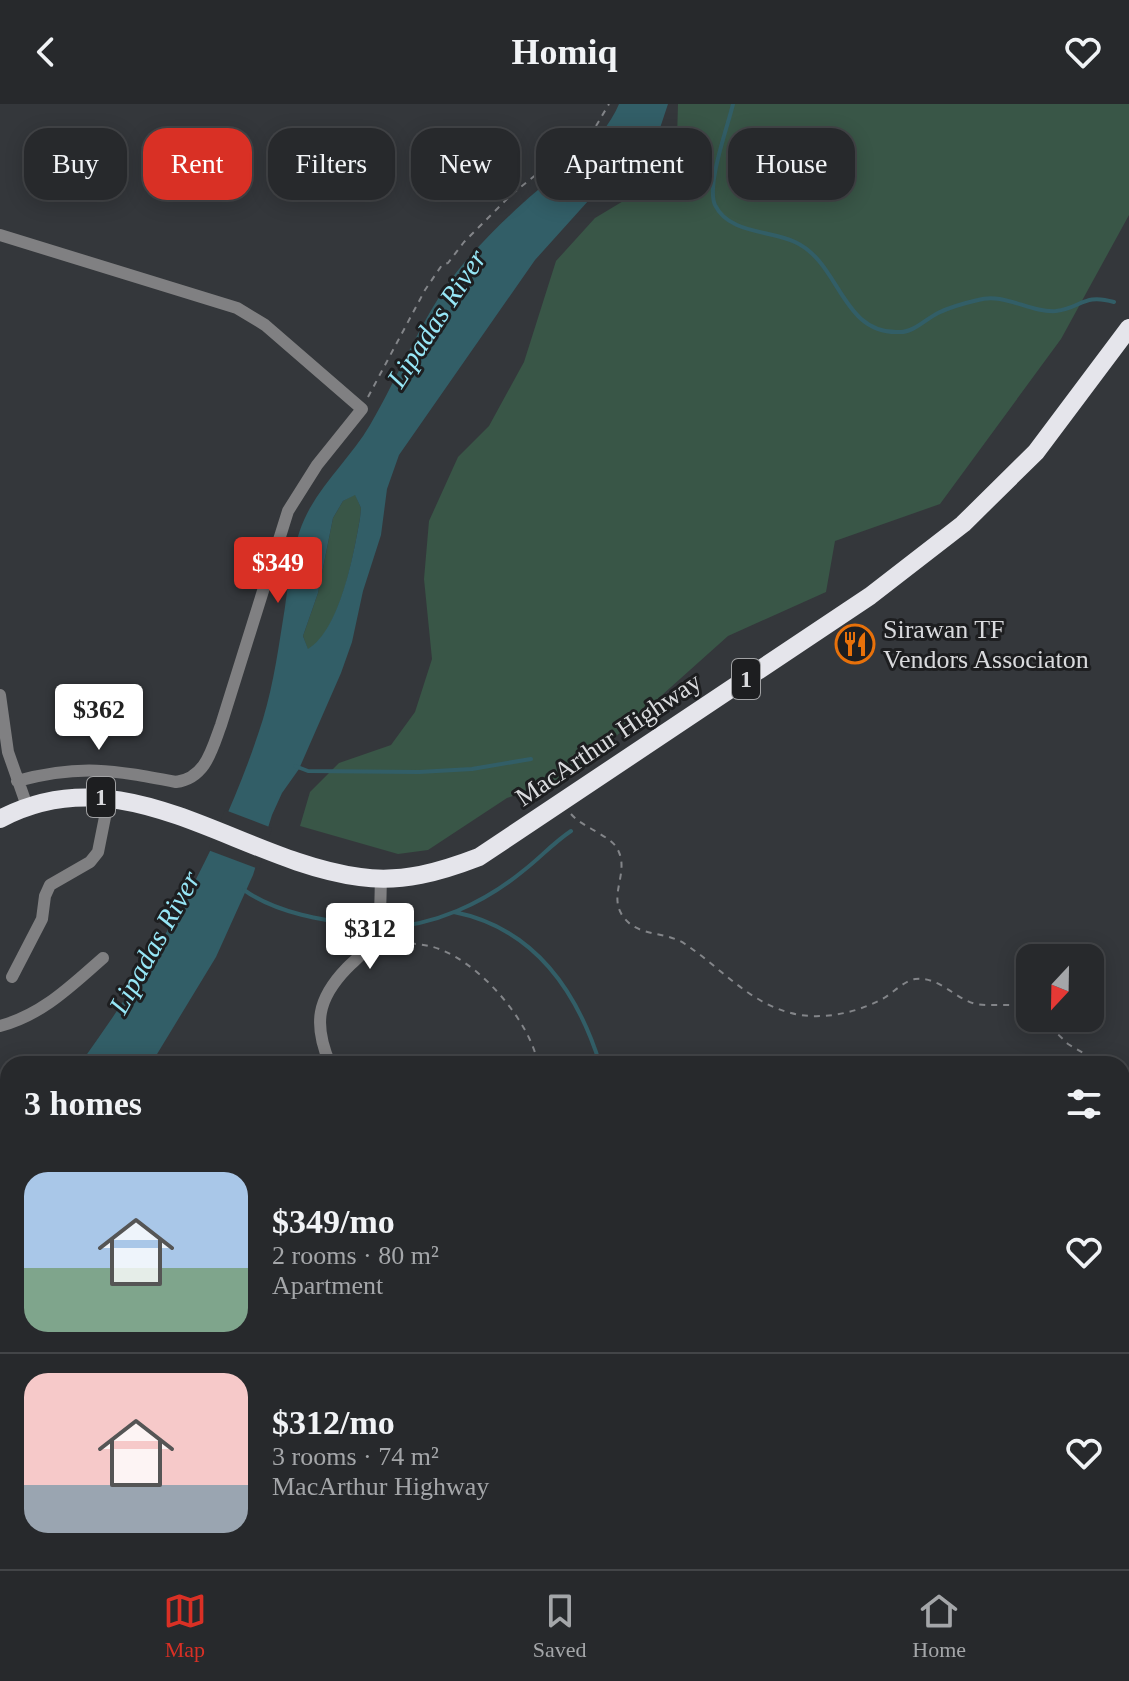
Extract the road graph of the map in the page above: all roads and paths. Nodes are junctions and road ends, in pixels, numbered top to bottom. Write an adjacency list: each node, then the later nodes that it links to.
1 (609, 104): 4 (path)
2 (0, 235): 4 (street)
3 (1129, 328): 8 (highway, MacArthur Highway / 1)
4 (362, 409): 6 (street)
5 (0, 695): 6 (street)
6 (17, 781): 9 (street)
7 (109, 797): 9 (highway, MacArthur Highway / 1); 11 (highway, MacArthur Highway / 1); 14 (street)
8 (562, 802): 11 (highway, MacArthur Highway / 1); 15 (path)
9 (27, 806): 10 (highway, MacArthur Highway / 1)
10 (0, 819)
11 (381, 879): 12 (street)
12 (373, 940): 18 (street); 19 (path)
13 (103, 958): 16 (street)
14 (12, 977)
15 (1016, 1004)
16 (0, 1026)
17 (1056, 1032): 20 (path)
18 (328, 1056)
19 (537, 1056)
20 (1088, 1056)

